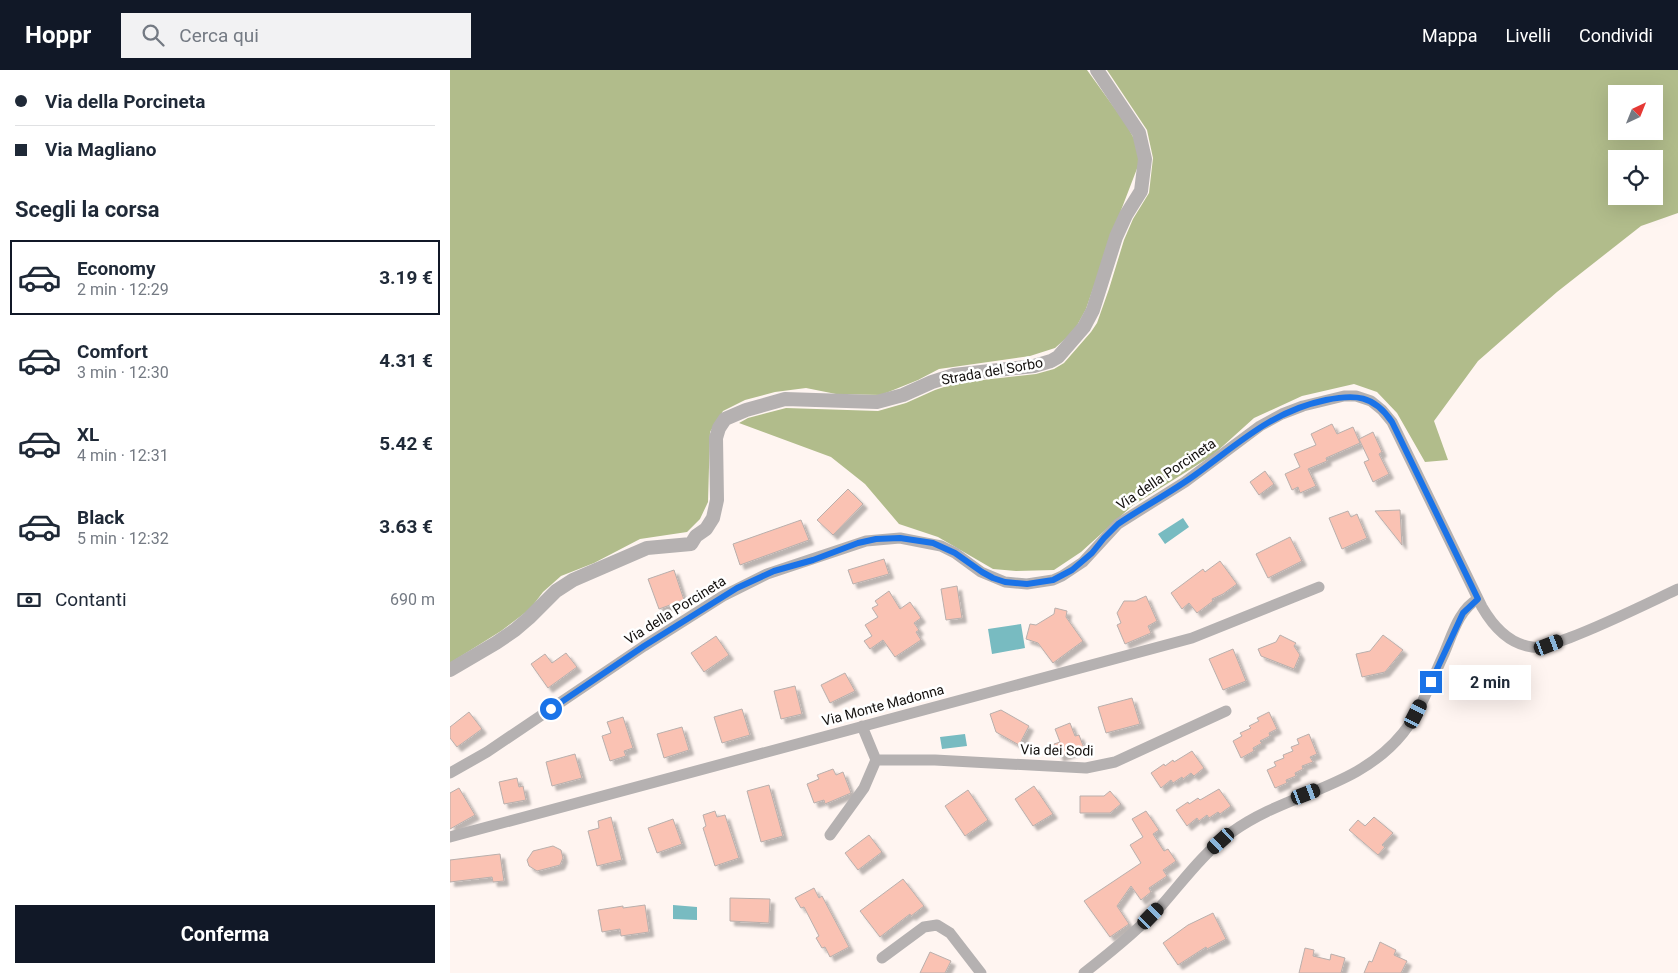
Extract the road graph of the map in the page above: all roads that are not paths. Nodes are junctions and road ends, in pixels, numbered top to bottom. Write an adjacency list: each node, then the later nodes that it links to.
1 (1097, 70): 5 (street, Strada del Sorbo)
2 (1319, 587): 7 (street, Via Monte Madonna)
3 (1678, 589): 4 (street, Via della Porcineta)
4 (1478, 599): 9 (street, Via della Porcineta); 14 (street)
5 (450, 670)
6 (1226, 711): 8 (street, Via dei Sodi)
7 (862, 726): 8 (street); 11 (street, Via Monte Madonna)
8 (876, 760): 10 (street)
9 (450, 773)
10 (830, 835)
11 (450, 837)
12 (882, 958): 13 (street)
13 (981, 973)
14 (1084, 973)

